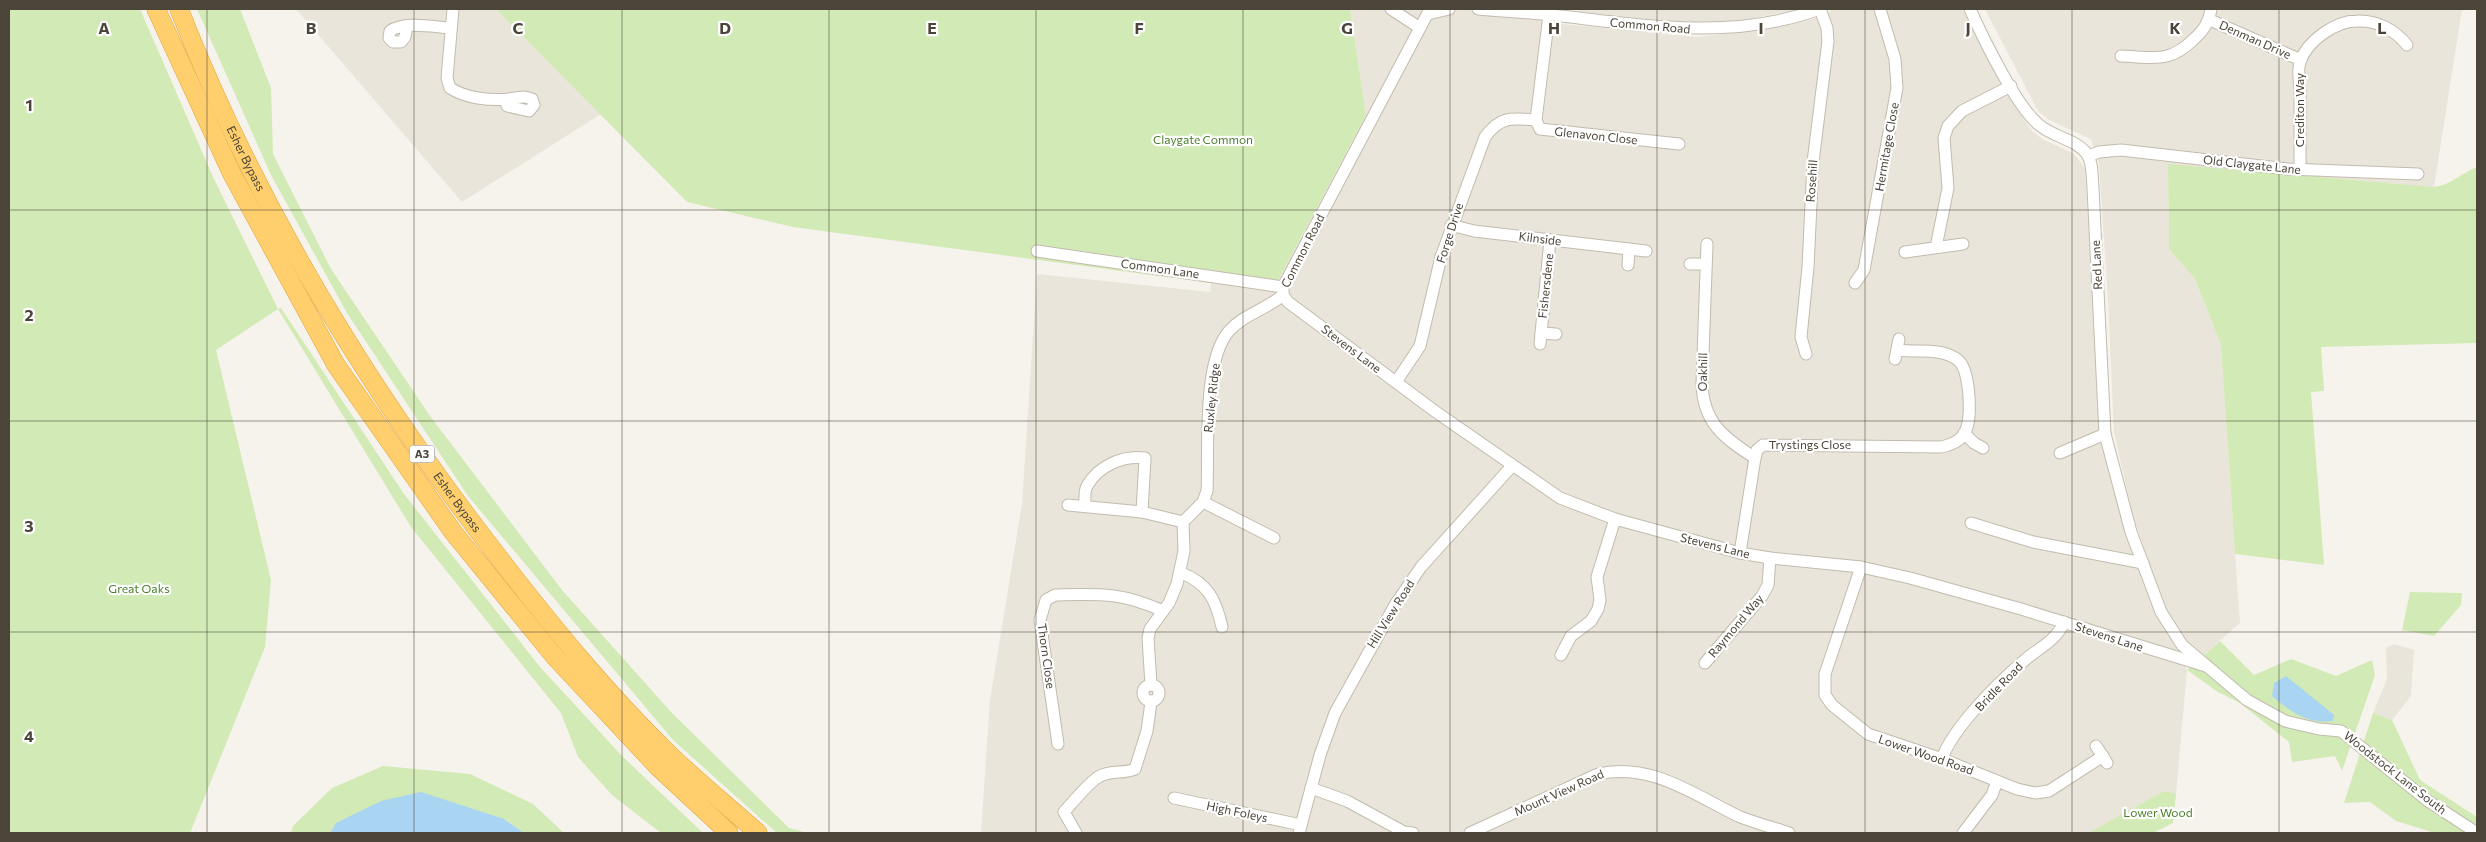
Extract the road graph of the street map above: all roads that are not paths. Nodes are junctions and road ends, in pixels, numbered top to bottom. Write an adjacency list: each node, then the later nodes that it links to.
1 (156, 9): 78 (highway, Esher Bypass / A3)
2 (179, 9): 79 (highway, Esher Bypass / A3)
3 (453, 9): 14 (street)
4 (1391, 9): 15 (street)
5 (1449, 9): 10 (street, Common Road)
6 (1478, 9): 11 (street, Common Road)
7 (1820, 9): 11 (street, Common Road); 42 (street, Rosehill)
8 (1880, 9): 38 (street, Hermitage Close)
9 (1970, 9): 19 (street)
10 (1429, 11): 15 (street, Common Road)
11 (1556, 13): 21 (street)
12 (2210, 14): 17 (street); 18 (street, Denman Drive)
13 (407, 26): 14 (street)
14 (451, 28): 20 (street)
15 (1420, 28): 39 (street, Common Road)
16 (2407, 45): 18 (street, Crediton Way)
17 (2121, 56)
18 (2301, 60): 24 (street, Crediton Way)
19 (2010, 86): 23 (street); 30 (street)
20 (507, 106)
21 (1536, 120): 22 (street, Glenavon Close); 26 (street, Forge Drive)
22 (1679, 144)
23 (2088, 156): 24 (street, Old Claygate Lane); 45 (street, Red Lane)
24 (2300, 170): 25 (street, Old Claygate Lane)
25 (2418, 174)
26 (1451, 225): 27 (street, Kilnside); 43 (street, Forge Drive)
27 (1550, 240): 31 (street, Kilnside); 40 (street, Fishersdene)
28 (1706, 244): 36 (street, Oakhill)
29 (1963, 244): 30 (street)
30 (1936, 247): 34 (street)
31 (1629, 249): 33 (street, Kilnside); 37 (street)
32 (1037, 251): 39 (street, Common Lane)
33 (1646, 251)
34 (1905, 252)
35 (1690, 264): 36 (street)
36 (1705, 264): 48 (street, Oakhill)
37 (1628, 266)
38 (1855, 283)
39 (1283, 291): 43 (street, Stevens Lane); 50 (street, Ruxley Ridge)
40 (1556, 334)
41 (1897, 349): 44 (street)
42 (1806, 354)
43 (1396, 382): 49 (street, Stevens Lane)
44 (1964, 433): 46 (street); 48 (street, Trystings Close)
45 (2105, 434): 47 (street); 60 (street, Red Lane)
46 (1983, 448)
47 (2060, 454)
48 (1755, 458): 58 (street, Trystings Close)
49 (1512, 466): 54 (street, Stevens Lane); 75 (street, Hill View Road)
50 (1202, 502): 55 (street); 57 (street)
51 (1068, 505): 52 (street)
52 (1085, 505): 53 (street); 53 (street)
53 (1142, 512): 55 (street)
54 (1615, 519): 58 (street, Stevens Lane); 67 (street)
55 (1183, 522): 62 (street)
56 (1971, 523): 60 (street)
57 (1274, 538)
58 (1740, 553): 59 (street, Stevens Lane)
59 (1770, 558): 61 (street, Stevens Lane); 69 (street, Raymond Way)
60 (2143, 563): 66 (street, Red Lane)
61 (1860, 567): 64 (street, Stevens Lane); 73 (street, Lower Wood Road)
62 (1181, 573): 63 (street); 65 (street)
63 (1163, 611): 71 (street, Thorn Close); 80 (street)
64 (2064, 622): 68 (street, Stevens Lane); 73 (street, Bridle Road)
65 (1222, 627)
66 (2182, 645): 68 (street); 70 (street, Red Lane)
67 (1560, 655)
68 (2172, 657): 70 (street, Stevens Lane)
69 (1705, 663)
70 (2206, 666): 85 (street, Woodstock Lane South)
71 (1058, 744)
72 (2102, 755): 74 (street, Lower Wood Road)
73 (1942, 759): 74 (street, Lower Wood Road)
74 (1997, 781): 84 (street)
75 (1311, 788): 77 (street, Hill View Road); 81 (street)
76 (1174, 798): 77 (street, High Foleys)
77 (1300, 829)
78 (729, 833)
79 (758, 833)
80 (1076, 833)
81 (1412, 833)
82 (1470, 833): 83 (street, Mount View Road)
83 (1789, 833)
84 (1963, 833)
85 (2477, 833)

